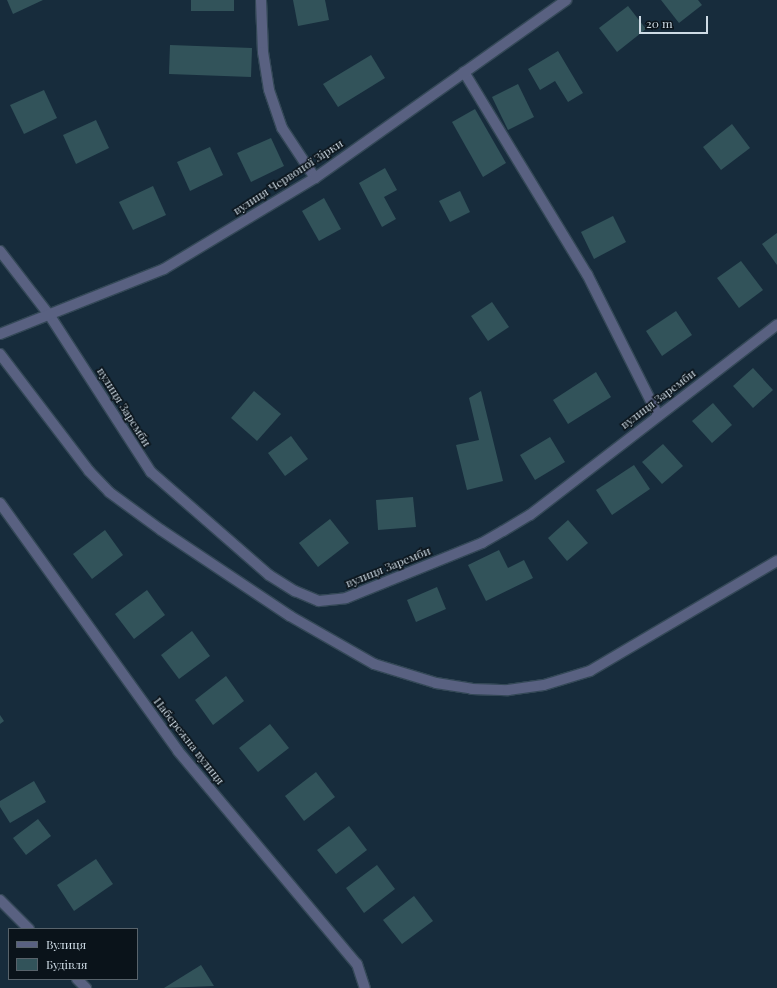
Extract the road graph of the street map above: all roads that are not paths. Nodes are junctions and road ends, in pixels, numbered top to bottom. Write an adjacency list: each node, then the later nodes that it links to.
1 (261, 0): 4 (street)
2 (566, 0): 3 (street, вулиця Червоної Зірки)
3 (464, 72): 4 (street, вулиця Червоної Зірки); 10 (street)
4 (315, 178): 6 (street, вулиця Червоної Зірки)
5 (0, 251): 6 (street, вулиця Заремби)
6 (50, 316): 8 (street, вулиця Червоної Зірки); 10 (street, вулиця Заремби)
7 (777, 325): 10 (street, вулиця Заремби)
8 (0, 334)
9 (0, 354): 12 (street)
10 (658, 415)
11 (0, 503): 17 (street, Набережна вулиця)
12 (777, 561)
13 (0, 900): 14 (street)
14 (28, 928)
15 (78, 980): 16 (street)
16 (86, 988)
17 (365, 988)

